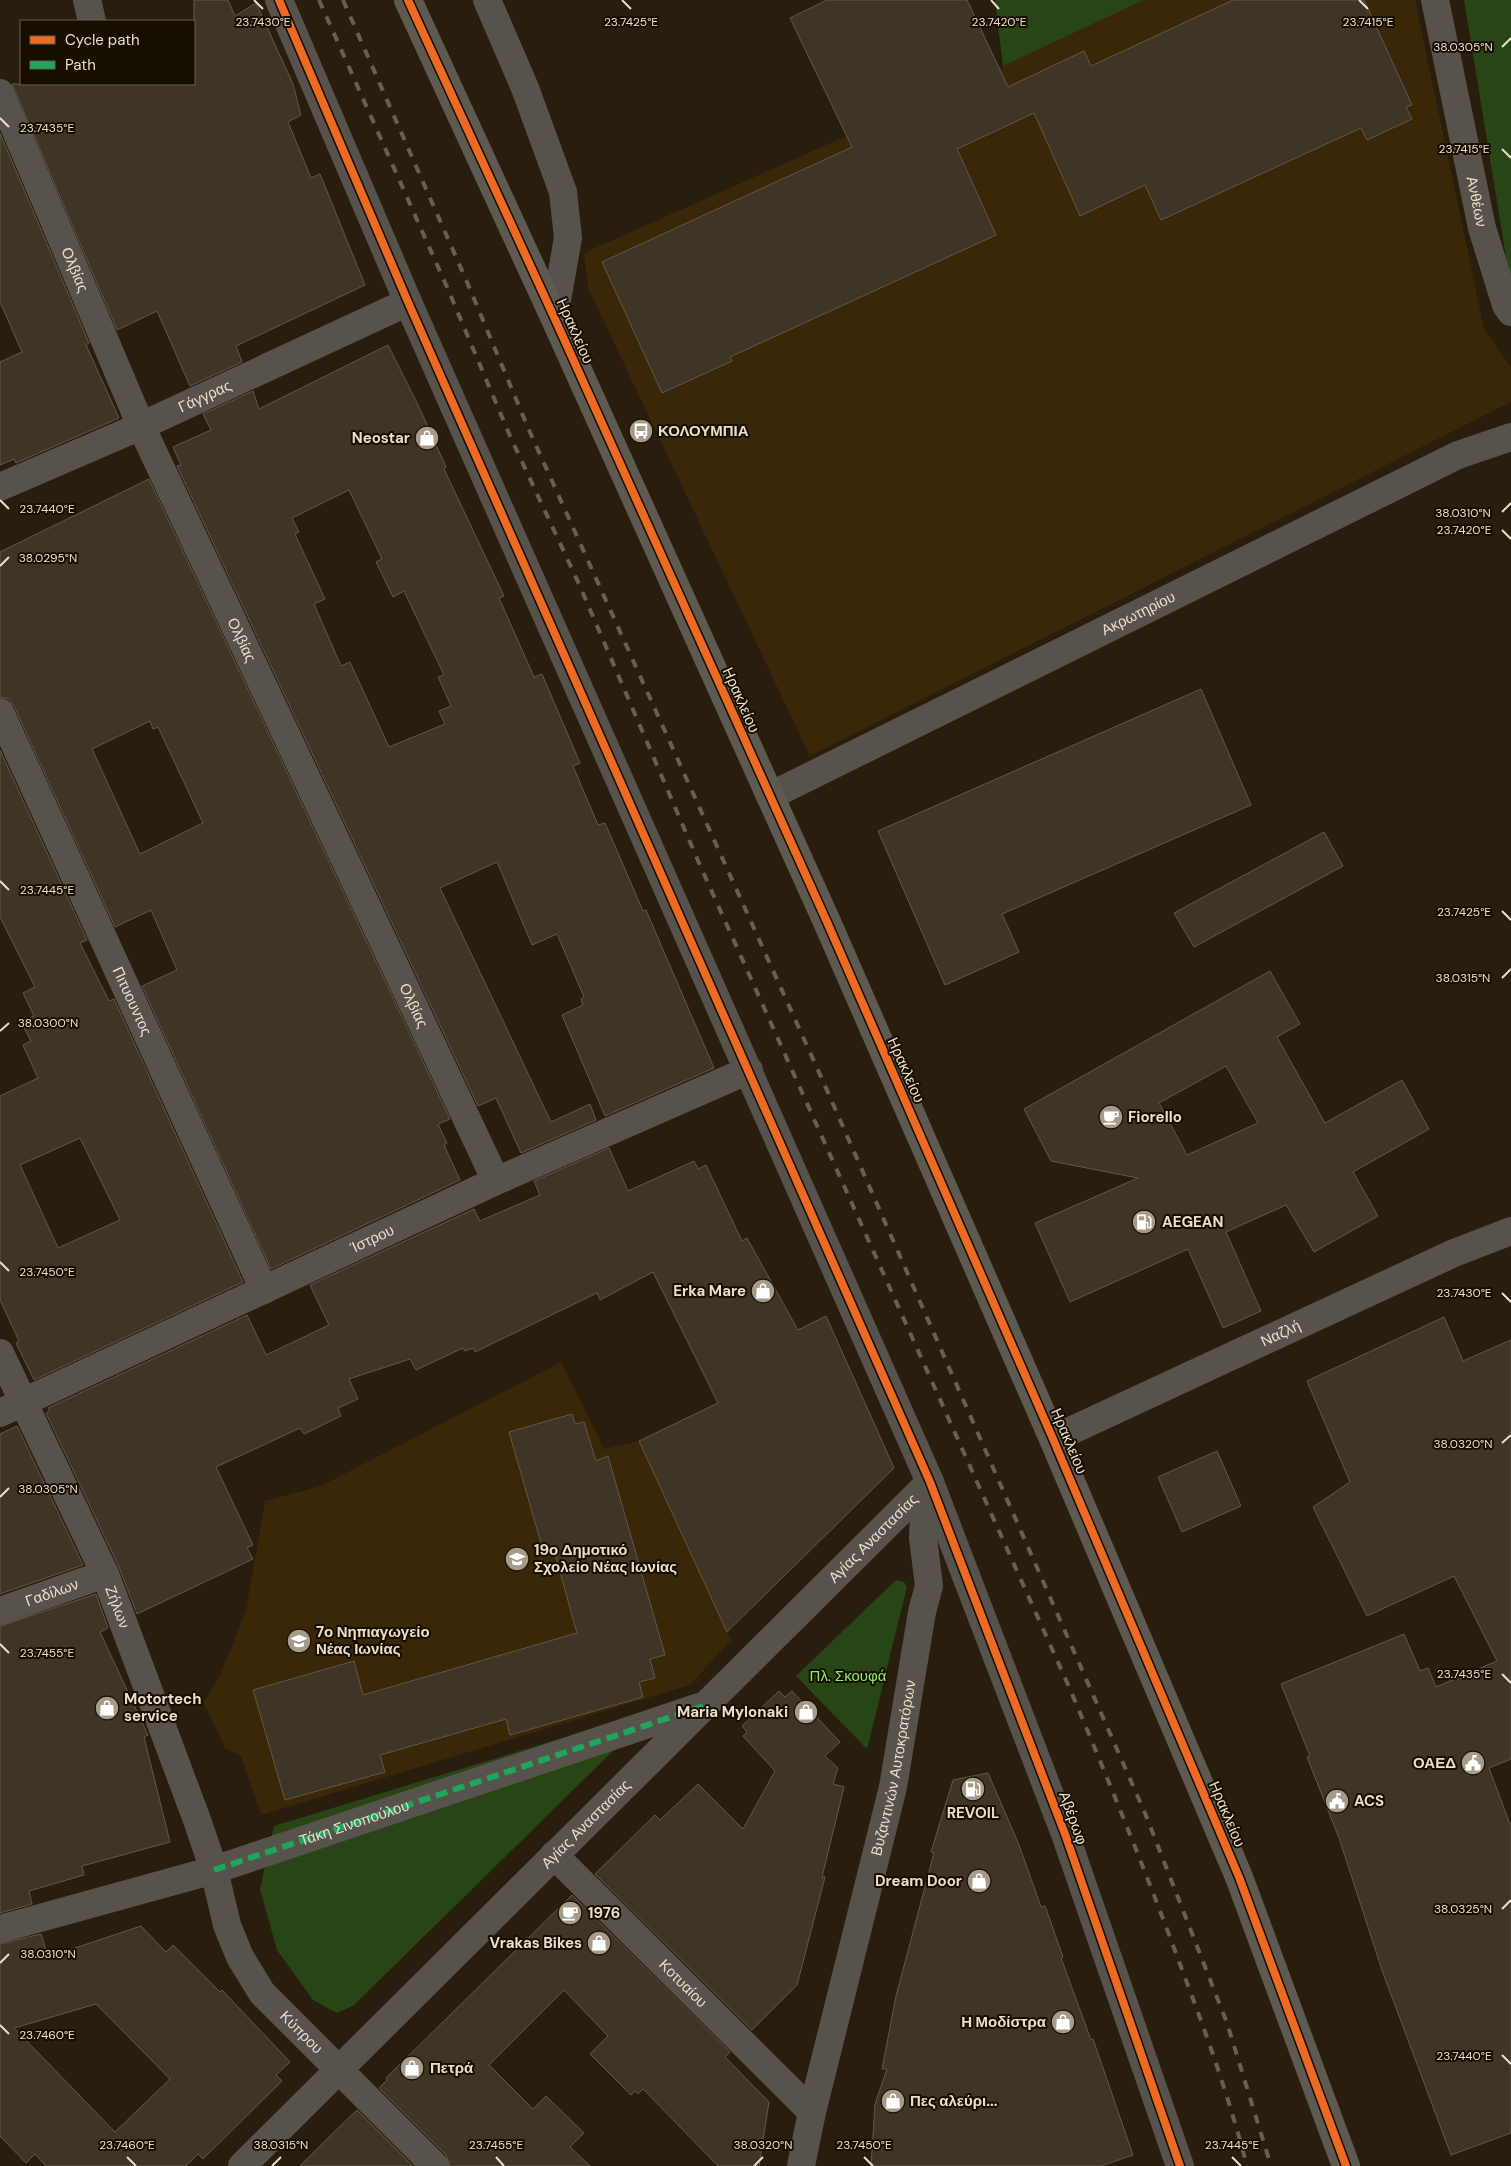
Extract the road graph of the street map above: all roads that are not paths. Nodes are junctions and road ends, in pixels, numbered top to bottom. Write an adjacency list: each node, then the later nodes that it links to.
1 (87, 0): 6 (street)
2 (280, 0): 8 (street)
3 (408, 0): 10 (main road, Ηρακλείου)
4 (486, 0): 10 (street)
5 (1435, 0): 9 (street, Ανθέων)
6 (92, 20)
7 (0, 93): 11 (street, Ολβίας)
8 (408, 302): 11 (street, Γάγγρας); 16 (street)
9 (1511, 312)
10 (554, 317): 15 (main road, Ηρακλείου)
11 (140, 426): 13 (street, Γάγγρας); 17 (street, Ολβίας)
12 (1511, 438): 15 (street, Ακρωτηρίου)
13 (0, 488)
14 (0, 712): 19 (street, Πιτυουντος)
15 (770, 796): 23 (main road, Ηρακλείου)
16 (749, 1070): 17 (street, Ίστρου); 24 (street)
17 (496, 1181): 19 (street, Ίστρου)
18 (1511, 1231): 23 (street, Ναζλή)
19 (264, 1290): 21 (street, Ίστρου)
20 (0, 1353): 21 (street, Ζήλων)
21 (24, 1402): 22 (street, Ίστρου); 25 (street, Ζήλων)
22 (0, 1413)
23 (1053, 1439): 37 (main road, Ηρακλείου)
24 (930, 1482): 27 (street, Αγίας Αναστασίας); 32 (street, Βυζαντινών Αυτοκρατόρων); 36 (street, Αβέρωφ)
25 (105, 1574): 26 (street, Γαδίλων); 29 (street, Ζήλων)
26 (0, 1611)
27 (704, 1706): 28 (street, Αγίας Αναστασίας); 29 (street, Τάκη Σινοπούλου)
28 (554, 1855): 31 (street, Αγίας Αναστασίας); 32 (street, Κοτυαίου)
29 (214, 1870): 30 (street, Τάκη Σινοπούλου); 31 (street, Κύπρου)
30 (0, 1929)
31 (339, 2069): 33 (street, Αγίας Αναστασίας); 34 (street, Κύπρου)
32 (812, 2112): 35 (street, Βυζαντινών Αυτοκρατόρων)
33 (242, 2166)
34 (435, 2166)
35 (800, 2166)
36 (1180, 2166)
37 (1346, 2166)

